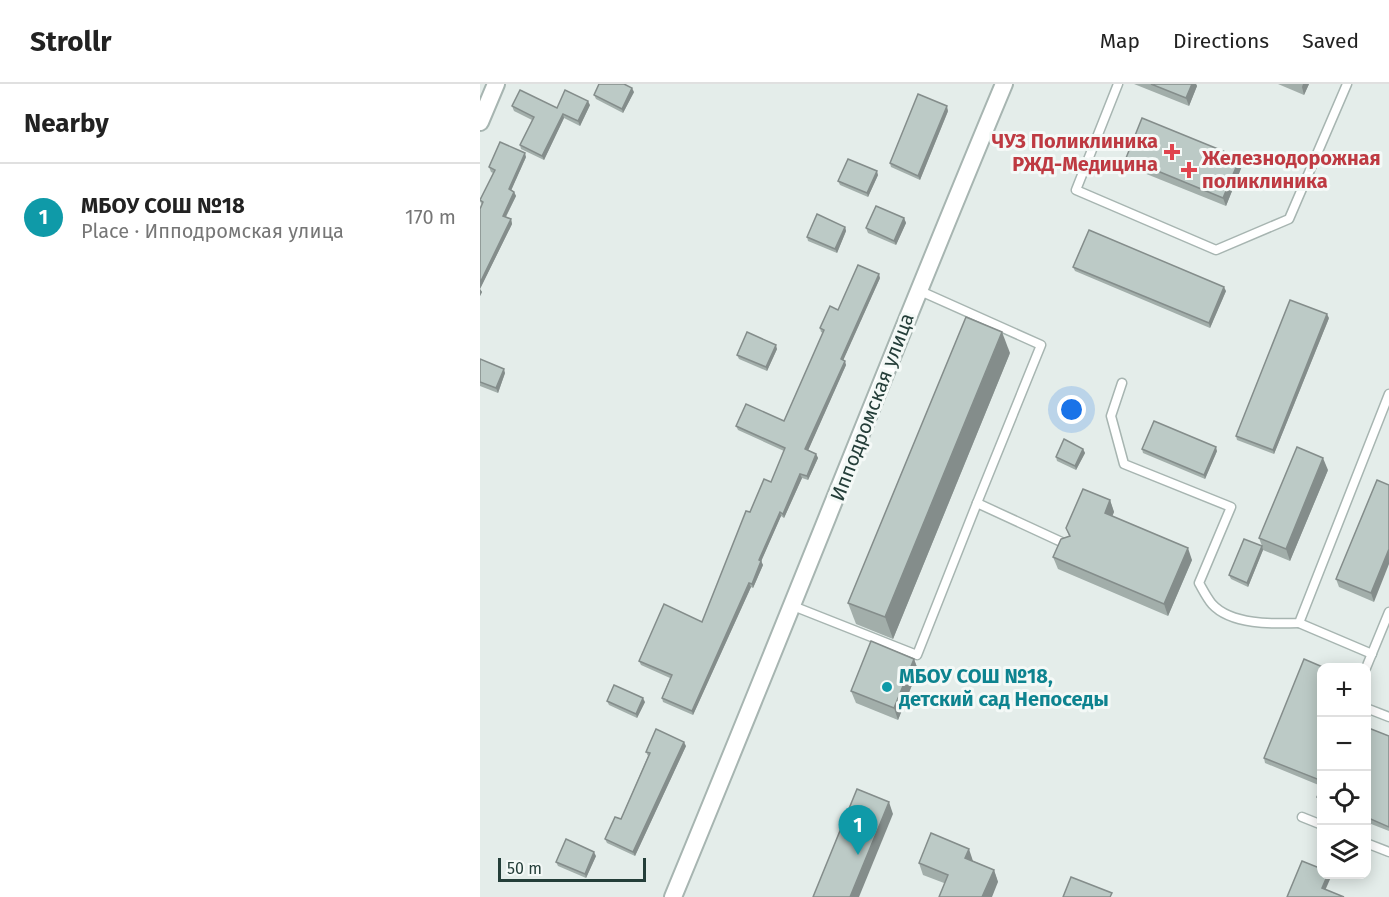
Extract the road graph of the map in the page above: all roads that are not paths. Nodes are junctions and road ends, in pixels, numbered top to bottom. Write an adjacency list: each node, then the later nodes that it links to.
1 (495, 84): 5 (street)
2 (1004, 84): 6 (street, Ипподромская улица)
3 (1118, 84): 4 (lane)
4 (1347, 84)
5 (480, 122)
6 (917, 290): 9 (lane); 11 (street, Ипподромская улица)
7 (1122, 383): 13 (lane)
8 (1389, 394): 13 (lane)
9 (978, 502): 10 (lane); 11 (lane)
10 (1068, 545)
11 (793, 606): 22 (street, Ипподромская улица)
12 (1389, 612): 14 (lane)
13 (1299, 623): 14 (lane)
14 (1372, 654): 15 (lane)
15 (1368, 663)
16 (1371, 710): 17 (lane)
17 (1389, 717)
18 (1302, 817): 19 (lane)
19 (1317, 823)
20 (1371, 845): 21 (lane)
21 (1389, 852)
22 (673, 897)

